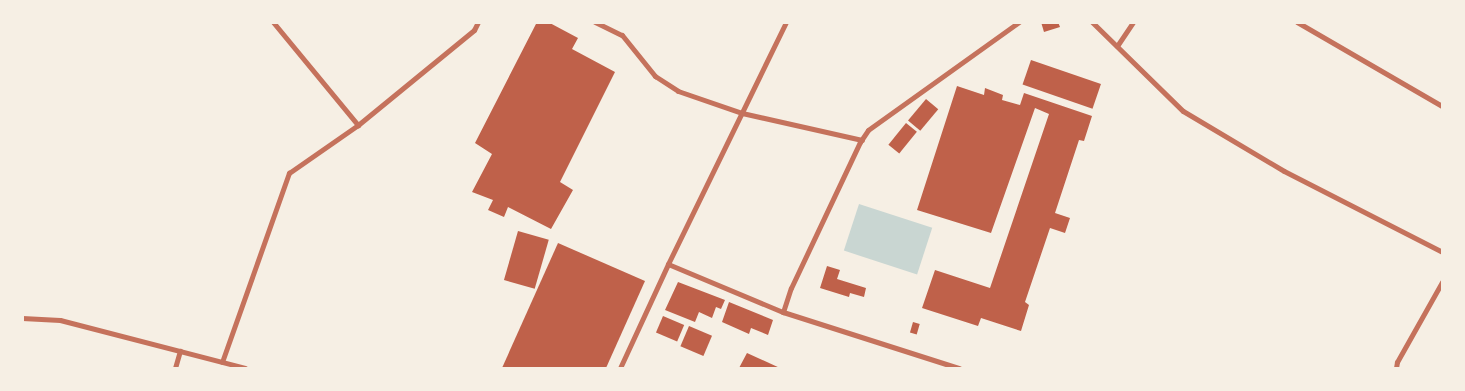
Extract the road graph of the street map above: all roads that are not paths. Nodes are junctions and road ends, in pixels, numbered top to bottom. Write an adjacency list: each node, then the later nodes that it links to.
1 (273, 22): 12 (street)
2 (478, 22): 12 (street)
3 (595, 22): 11 (street)
4 (786, 22): 11 (street)
5 (1019, 22): 13 (street)
6 (1092, 22): 9 (street)
7 (1133, 22): 9 (street)
8 (1297, 22): 10 (street)
9 (1117, 46): 14 (street)
10 (1442, 106)
11 (742, 114): 13 (street); 15 (street)
12 (358, 125): 20 (street)
13 (862, 140): 17 (street)
14 (1442, 252)
15 (668, 264): 17 (street); 23 (street)
16 (1442, 282): 25 (street)
17 (783, 312): 24 (street)
18 (22, 318): 19 (street)
19 (180, 351): 20 (street); 21 (street)
20 (222, 362): 22 (street)
21 (175, 368)
22 (245, 368)
23 (620, 368)
24 (959, 368)
25 (1396, 368)

